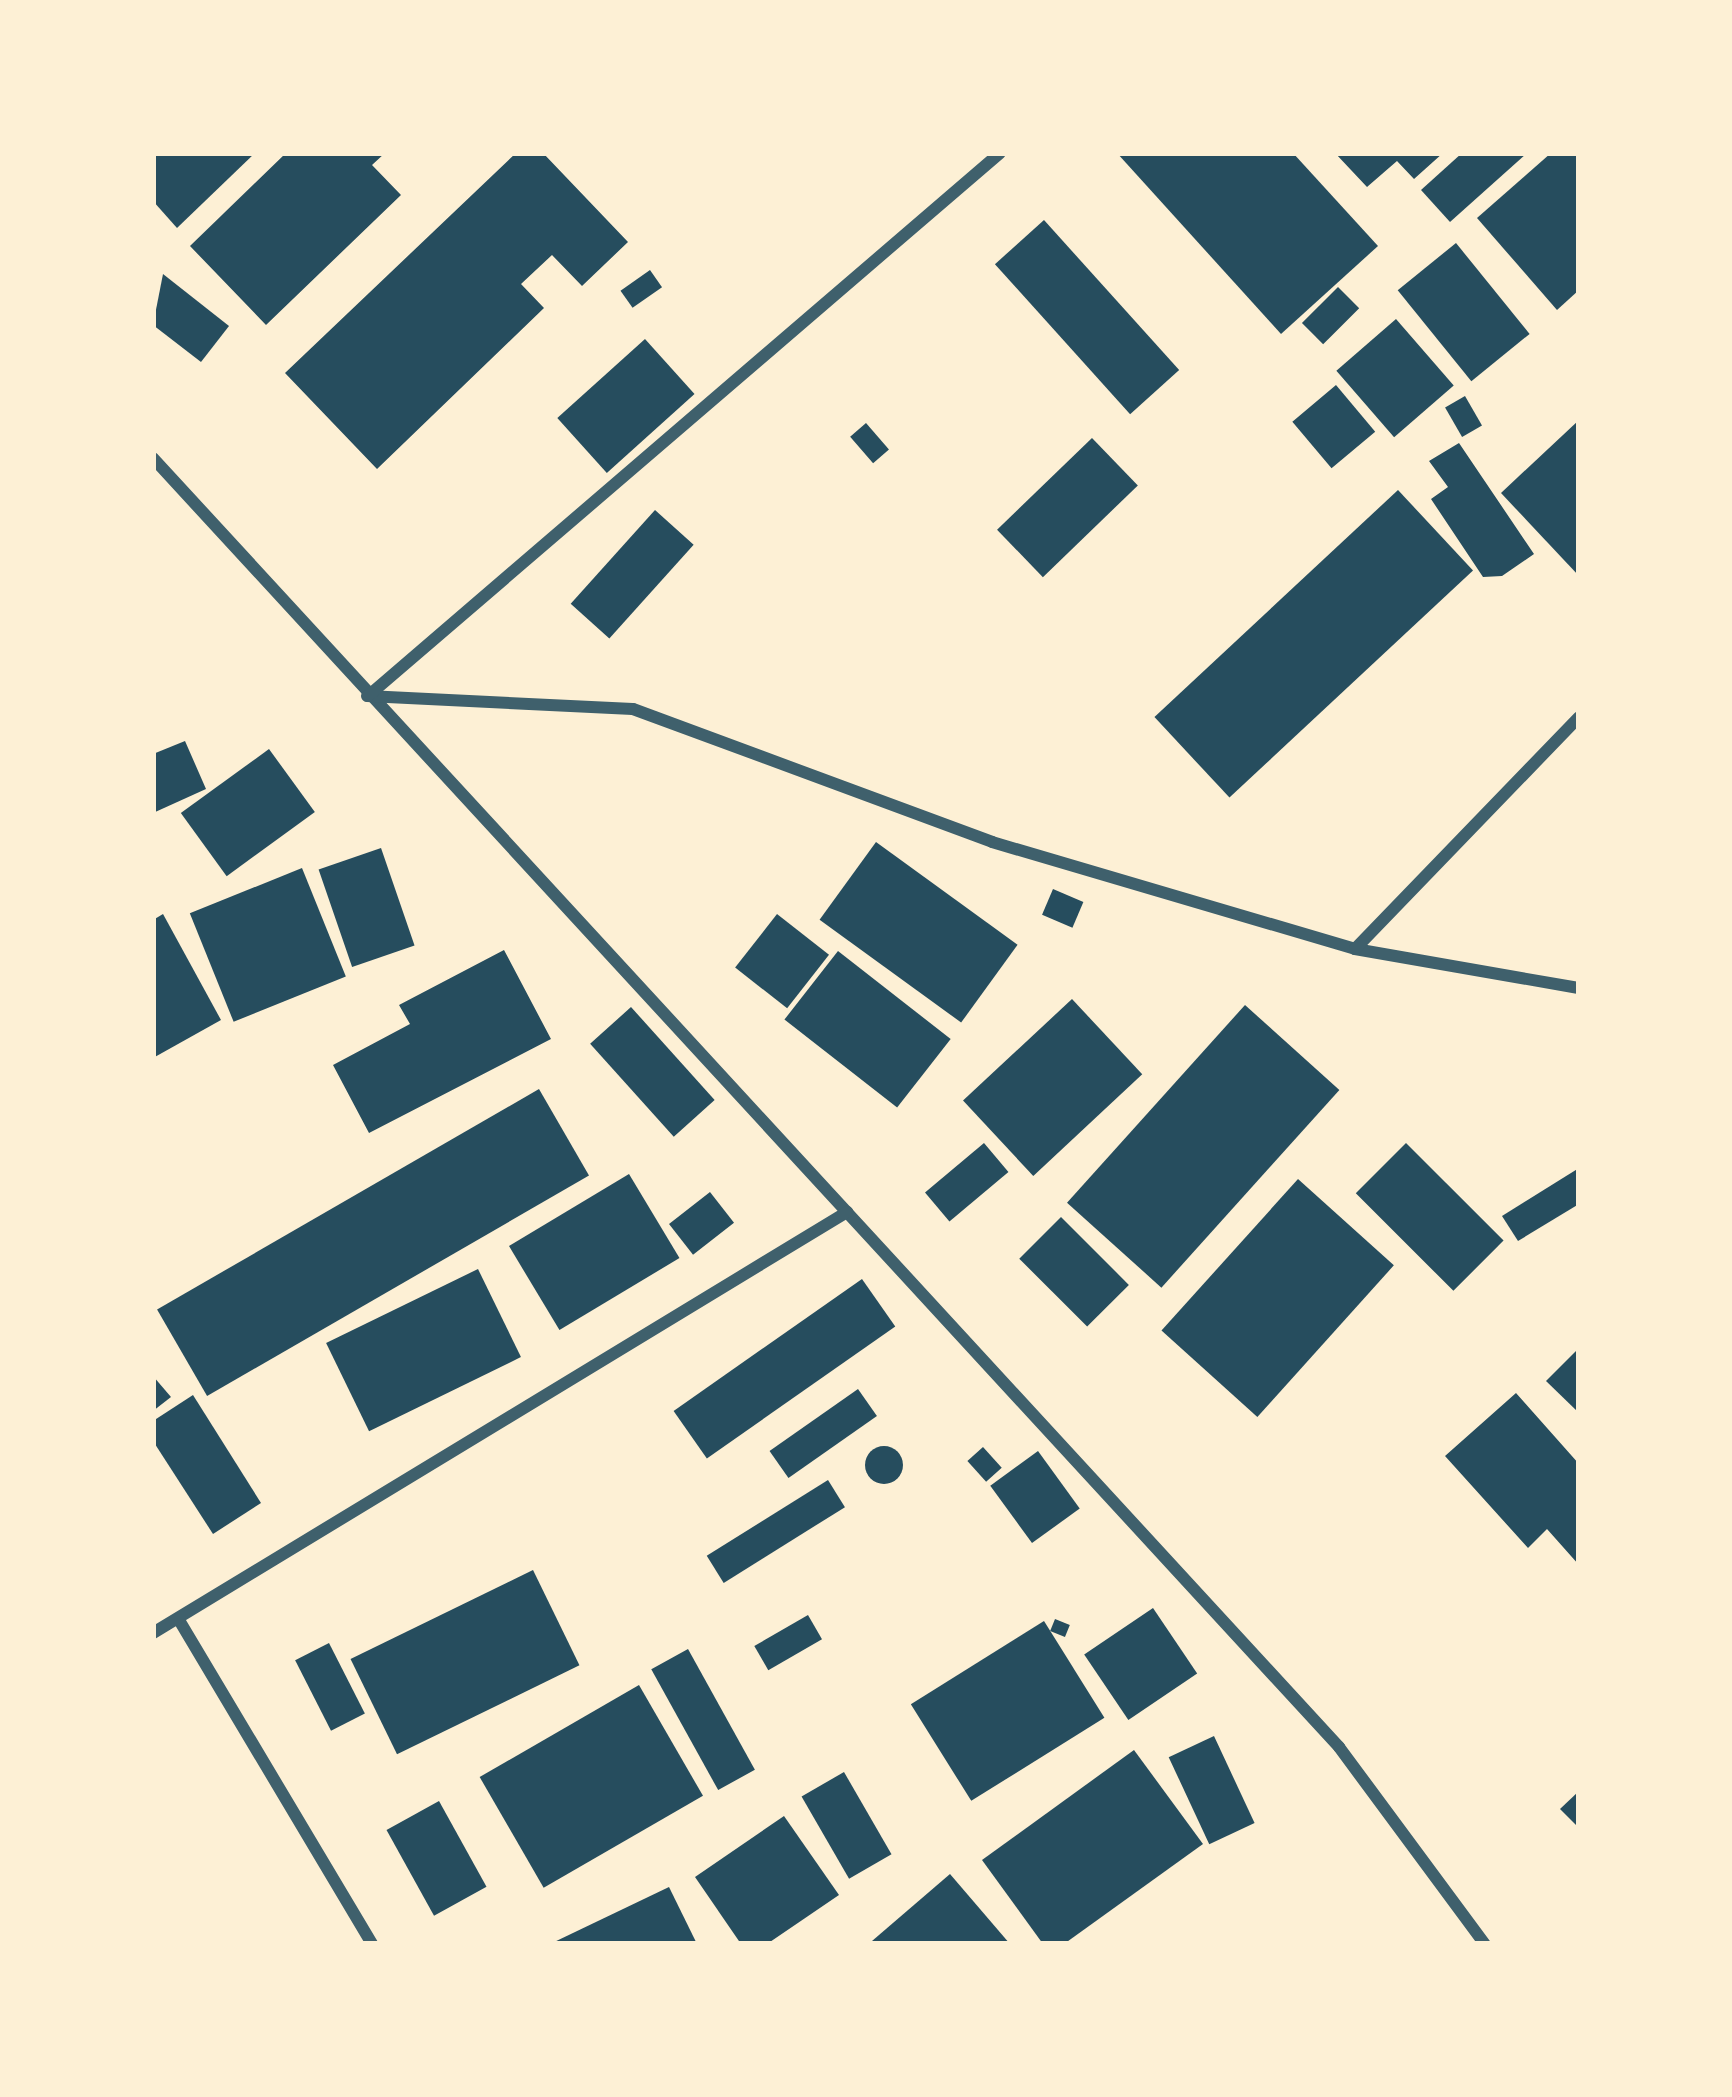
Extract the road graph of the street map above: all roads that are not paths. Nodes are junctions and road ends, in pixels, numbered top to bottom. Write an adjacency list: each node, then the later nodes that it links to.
1 (1000, 153): 3 (street)
2 (153, 458): 3 (street)
3 (367, 696): 5 (street); 7 (street)
4 (1579, 717): 5 (street)
5 (1355, 949): 6 (street)
6 (1579, 988)
7 (847, 1212): 8 (street); 11 (street)
8 (179, 1620): 9 (street); 10 (street)
9 (153, 1633)
10 (372, 1944)
11 (1485, 1944)

